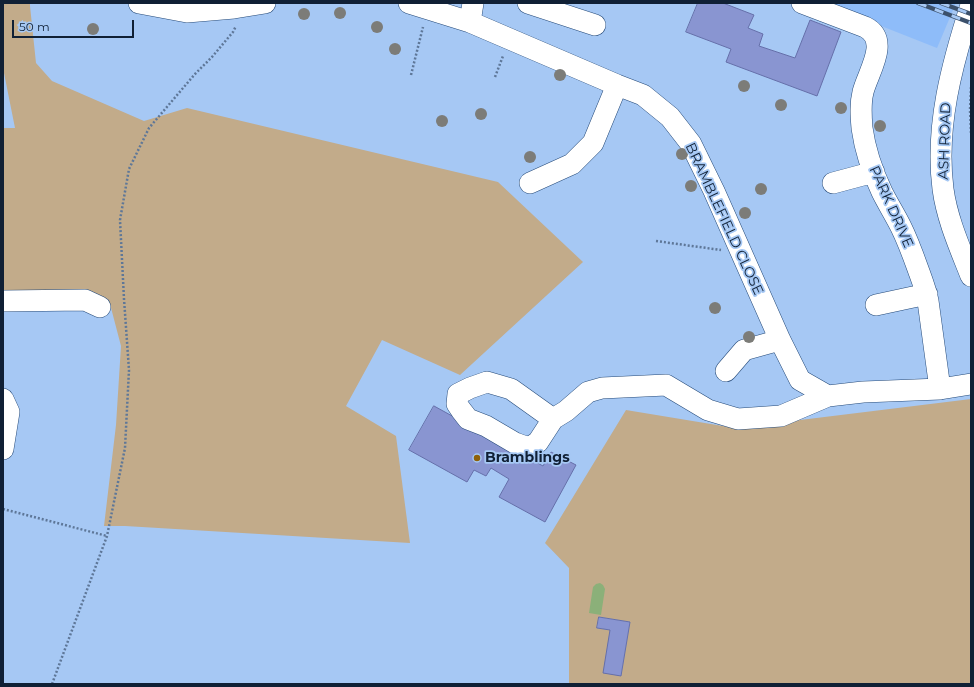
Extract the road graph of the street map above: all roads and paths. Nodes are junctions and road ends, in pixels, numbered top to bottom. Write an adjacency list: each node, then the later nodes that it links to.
1 (528, 3): 8 (street)
2 (802, 3): 15 (street, PARK DRIVE)
3 (139, 4): 4 (street)
4 (257, 4): 34 (path)
5 (971, 5): 20 (street, ASH ROAD)
6 (418, 6): 7 (street, BRAMBLEFIELD CLOSE); 10 (path)
7 (471, 12): 9 (street, BRAMBLEFIELD CLOSE)
8 (594, 25)
9 (510, 39): 11 (path); 12 (street, BRAMBLEFIELD CLOSE)
10 (411, 75)
11 (495, 77)
12 (617, 85): 16 (street); 19 (street, BRAMBLEFIELD CLOSE)
13 (971, 87): 14 (path)
14 (971, 134)
15 (874, 172): 17 (street); 21 (street, PARK DRIVE)
16 (530, 183)
17 (833, 183)
18 (656, 241): 19 (path)
19 (742, 253): 25 (street, BRAMBLEFIELD CLOSE)
20 (971, 276)
21 (927, 294): 23 (street); 28 (street, PARK DRIVE)
22 (3, 301): 24 (street)
23 (876, 305)
24 (100, 307)
25 (780, 340): 26 (street); 29 (street, BRAMBLEFIELD CLOSE)
26 (726, 371)
27 (971, 384): 28 (street)
28 (940, 389): 29 (street)
29 (828, 396): 31 (street)
30 (3, 399): 32 (street)
31 (553, 419)
32 (3, 449)
33 (3, 510): 34 (path)
34 (107, 536): 35 (path)
35 (52, 684)

